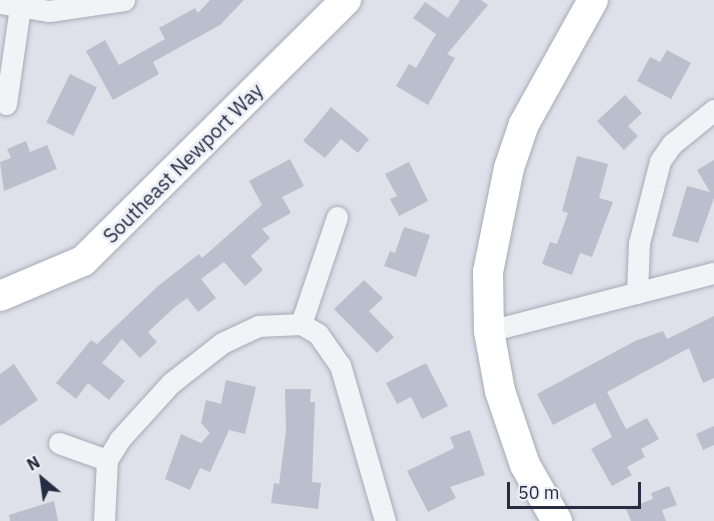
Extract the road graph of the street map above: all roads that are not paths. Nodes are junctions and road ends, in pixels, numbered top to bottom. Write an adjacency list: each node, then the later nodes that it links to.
1 (124, 0): 4 (street)
2 (346, 0): 10 (street, Southeast Newport Way)
3 (593, 0): 12 (street)
4 (10, 5): 5 (street)
5 (6, 104)
6 (712, 115): 9 (street)
7 (337, 217): 11 (street)
8 (714, 273): 9 (street)
9 (637, 293): 12 (street)
10 (0, 296)
11 (301, 324): 14 (street); 16 (street)
12 (489, 331): 17 (street)
13 (59, 443): 14 (street)
14 (107, 460): 15 (street)
15 (104, 521)
16 (385, 521)
17 (557, 521)

